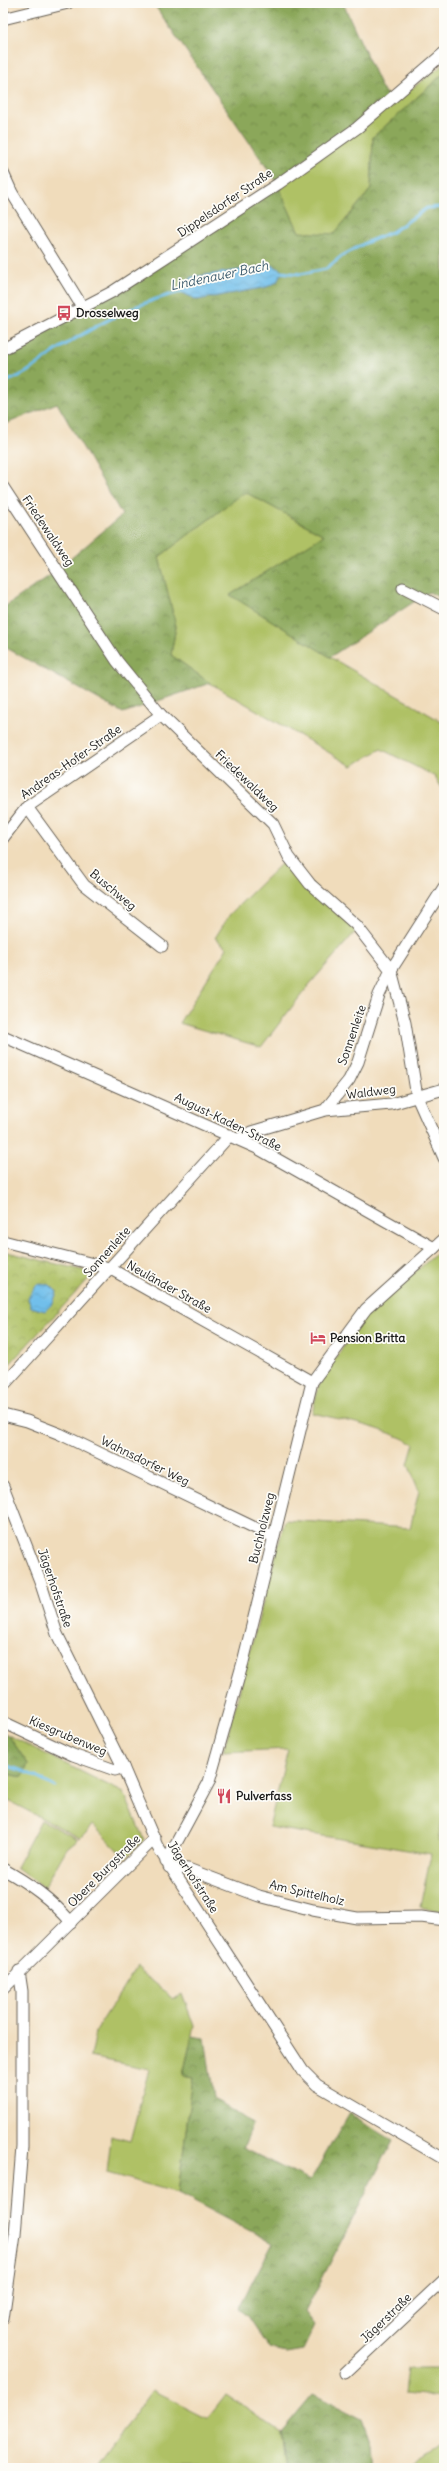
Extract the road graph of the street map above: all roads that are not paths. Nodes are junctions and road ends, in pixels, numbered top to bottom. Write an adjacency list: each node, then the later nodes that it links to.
1 (68, 3): 2 (street)
2 (3, 19)
3 (444, 53): 5 (street, Dippelsdorfer Straße)
4 (3, 173): 5 (street)
5 (83, 308): 6 (street, Dippelsdorfer Straße)
6 (3, 349)
7 (3, 487): 10 (street, Friedewaldweg)
8 (403, 588): 9 (street)
9 (444, 609)
10 (161, 715): 11 (street, Andreas-Hofer-Straße); 15 (street, Friedewaldweg)
11 (27, 807): 12 (street, Andreas-Hofer-Straße); 14 (street, Buschweg)
12 (3, 838)
13 (444, 887): 15 (street, Sonnenleite)
14 (162, 946)
15 (391, 970): 18 (street, Friedewaldweg); 19 (street, Sonnenleite)
16 (3, 1036): 20 (street, August-Kaden-Straße)
17 (444, 1089): 18 (street, Waldweg)
18 (417, 1097): 19 (street, Waldweg); 21 (street, Friedewaldweg)
19 (325, 1110): 20 (street, Sonnenleite)
20 (235, 1137): 24 (street, August-Kaden-Straße); 25 (street, Sonnenleite)
21 (444, 1158)
22 (444, 1238): 24 (street, Buchholzweg)
23 (3, 1241): 25 (street, Neuländer Straße)
24 (434, 1248): 26 (street, Buchholzweg)
25 (109, 1268): 26 (street, Neuländer Straße); 27 (street, Sonnenleite)
26 (312, 1382): 30 (street, Buchholzweg)
27 (3, 1386)
28 (3, 1415): 30 (street, Wahnsdorfer Weg)
29 (3, 1486): 32 (street, Jägerhofstraße)
30 (274, 1537): 34 (street, Buchholzweg)
31 (3, 1722): 32 (street, Kiesgrubenweg)
32 (123, 1767): 33 (street, Jägerhofstraße)
33 (154, 1838): 34 (street, Jägerhofstraße); 37 (street, Obere Burgstraße)
34 (168, 1864): 36 (street, Am Spittelholz); 40 (street, Jägerhofstraße)
35 (3, 1869): 37 (street, Obere Burgstraße)
36 (444, 1920)
37 (71, 1922): 38 (street, Obere Burgstraße)
38 (20, 1971): 39 (street, Obere Burgstraße); 42 (street)
39 (3, 1989)
40 (444, 2159)
41 (444, 2280): 44 (street, Jägerstraße)
42 (4, 2306): 43 (street)
43 (3, 2319)
44 (345, 2373)

